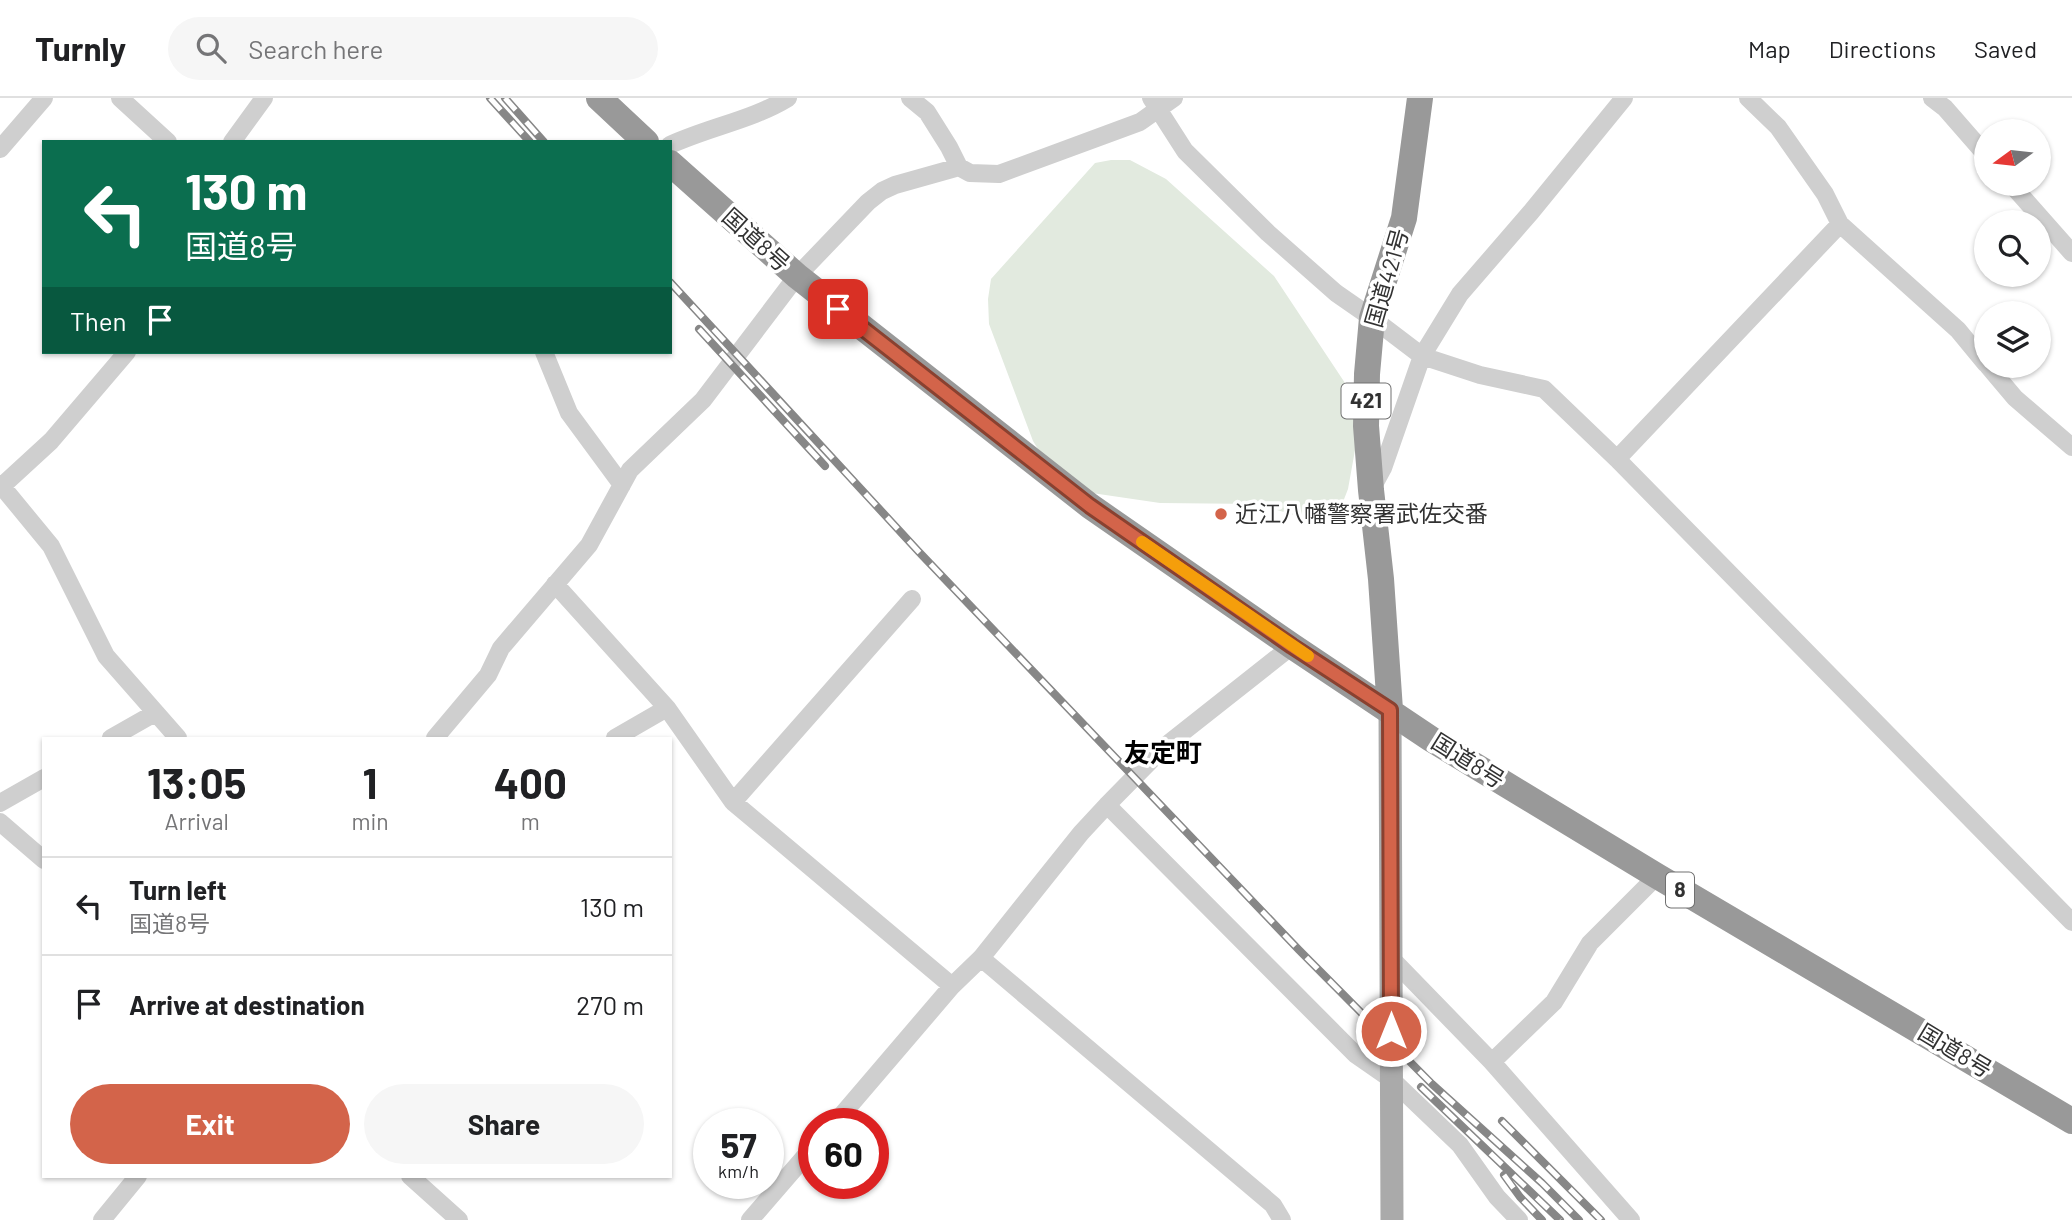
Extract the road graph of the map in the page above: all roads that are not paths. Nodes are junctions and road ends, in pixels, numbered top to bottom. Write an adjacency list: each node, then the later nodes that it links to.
1 (44, 98): 18 (street)
2 (120, 98): 13 (street)
3 (264, 98): 14 (street)
4 (598, 98): 15 (highway)
5 (788, 98): 17 (street)
6 (910, 98): 20 (street)
7 (1174, 98): 12 (street)
8 (1420, 98): 25 (highway, 国道421号 / 421)
9 (1624, 98): 29 (street)
10 (1748, 98): 22 (street)
11 (1932, 98): 16 (street)
12 (1156, 104): 20 (street); 25 (street)
13 (166, 140)
14 (233, 140)
15 (644, 140)
16 (1974, 141)
17 (672, 144)
18 (0, 149)
19 (672, 165): 24 (highway, 国道8号 / 8)
20 (959, 167): 24 (street)
21 (2022, 196): 23 (street)
22 (1840, 224): 26 (street); 32 (street)
23 (2072, 253)
24 (797, 276): 34 (street); 38 (highway, 国道8号 / 8)
25 (1372, 318): 29 (street); 35 (highway, 国道421号 / 421)
26 (1974, 349)
27 (125, 354): 33 (street)
28 (545, 354): 34 (street)
29 (1422, 356): 32 (street); 35 (street)
30 (1998, 378): 31 (street)
31 (2072, 447)
32 (1617, 459): 53 (street)
33 (1, 485): 41 (street)
34 (622, 485): 36 (street)
35 (1371, 490): 40 (highway, 国道421号 / 421)
36 (555, 584): 39 (street); 44 (street)
37 (912, 599): 47 (street)
38 (1292, 646): 40 (highway, 国道8号 / 8); 49 (street)
39 (667, 708): 45 (street); 47 (street)
40 (1390, 710): 52 (highway, 国道8号 / 8); 55 (main road)
41 (155, 713): 42 (street); 43 (street)
42 (113, 737)
43 (177, 737)
44 (436, 737)
45 (617, 737)
46 (42, 779): 48 (street)
47 (733, 802): 56 (street)
48 (0, 803)
49 (1107, 805): 54 (street); 58 (street)
50 (0, 822): 51 (street)
51 (42, 858)
52 (1657, 876): 57 (street); 60 (highway, 国道8号 / 8)
53 (2072, 922)
54 (981, 958): 56 (street); 67 (street)
55 (1391, 958): 57 (street); 58 (main road)
56 (952, 986): 59 (street)
57 (1492, 1062): 70 (street)
58 (1391, 1079): 68 (main road); 69 (street)
59 (848, 1108)
60 (2072, 1121)
61 (798, 1164): 66 (street)
62 (136, 1178): 64 (street)
63 (412, 1178): 65 (street)
64 (102, 1220)
65 (459, 1220)
66 (750, 1220)
67 (1282, 1220)
68 (1392, 1220)
69 (1519, 1220)
70 (1631, 1220)

